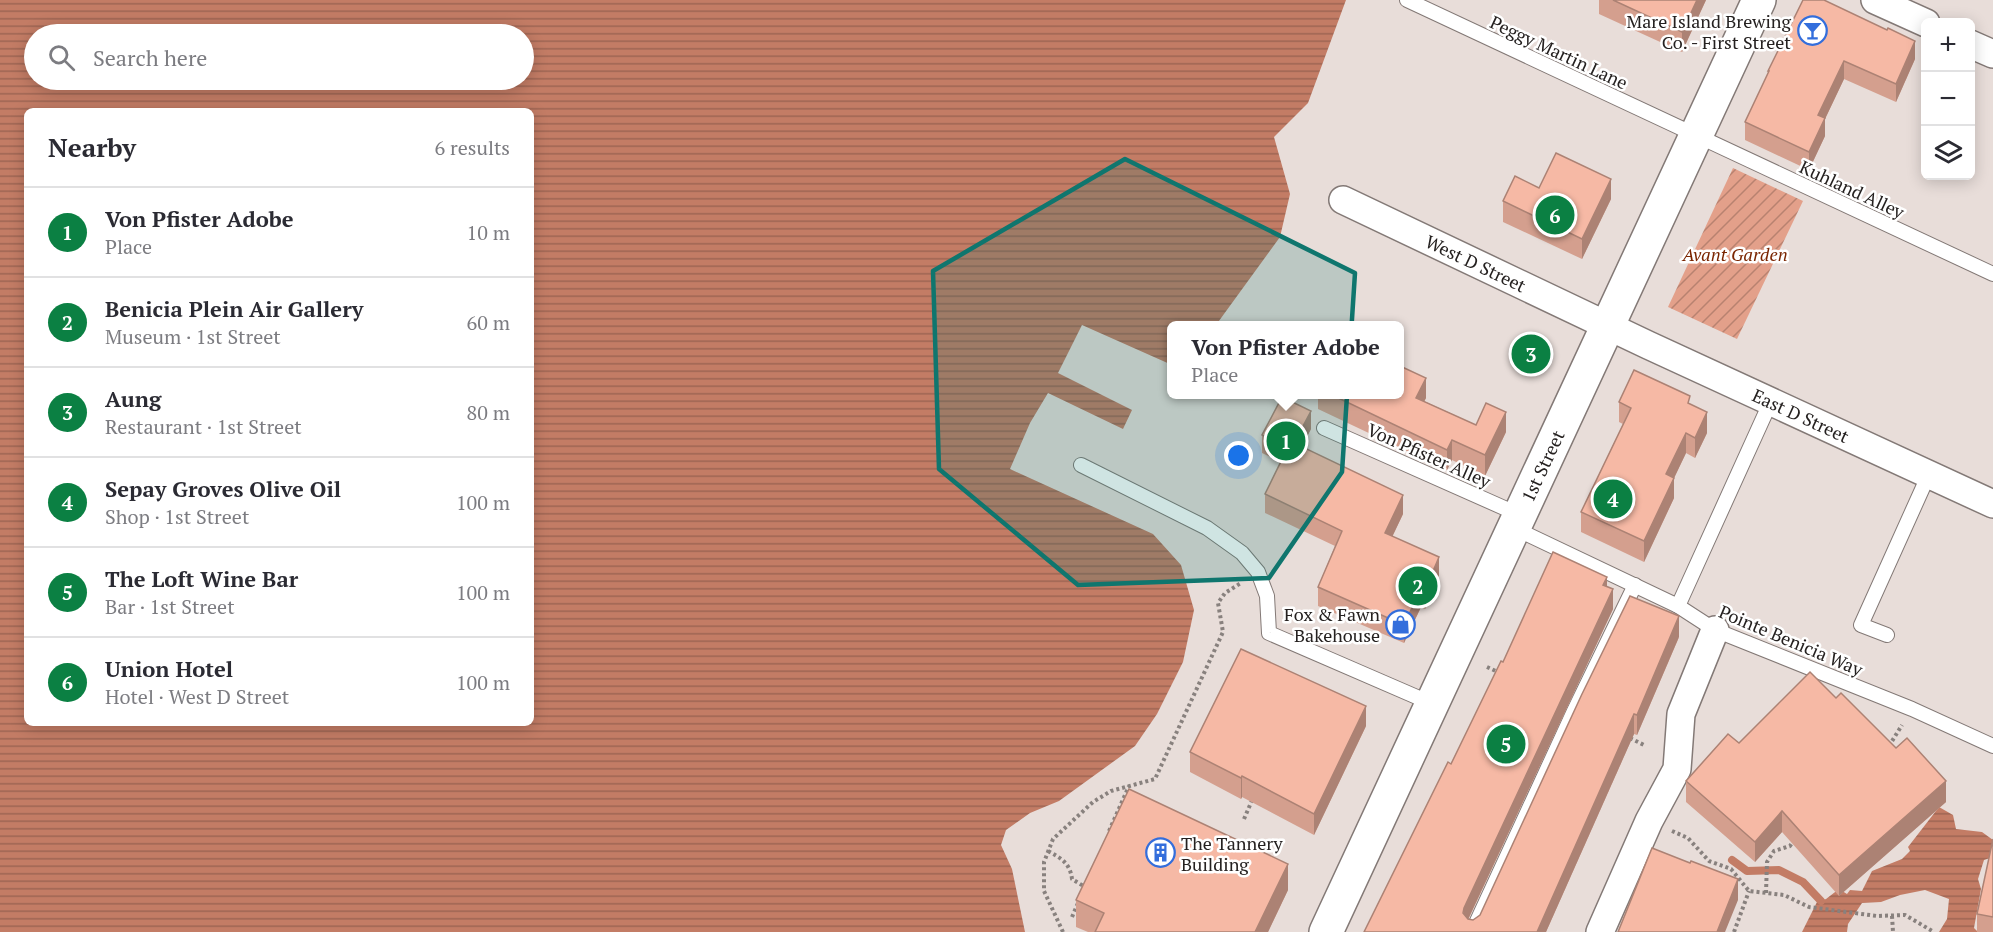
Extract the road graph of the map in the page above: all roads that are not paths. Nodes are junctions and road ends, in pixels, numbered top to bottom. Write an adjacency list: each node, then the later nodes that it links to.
1 (1407, 0): 4 (lane, Peggy Martin Lane)
2 (1759, 0): 8 (main road, 1st Street)
3 (1875, 0): 5 (street)
4 (1422, 3): 8 (lane, Peggy Martin Lane)
5 (1921, 21)
6 (1975, 46): 7 (street)
7 (1993, 54)
8 (1696, 136): 10 (lane, Kuhland Alley); 11 (main road, 1st Street)
9 (1344, 200): 11 (street, West D Street)
10 (1993, 274)
11 (1608, 326): 12 (street, East D Street); 17 (main road, 1st Street)
12 (1771, 401): 15 (street, East D Street); 19 (lane)
13 (1324, 428): 17 (lane, Von Pfister Alley)
14 (1081, 465): 22 (lane)
15 (1929, 474): 16 (street, East D Street); 21 (lane)
16 (1993, 504)
17 (1517, 521): 18 (lane, Pointe Benicia Way); 22 (main road, 1st Street)
18 (1635, 585): 19 (lane, Pointe Benicia Way); 25 (lane)
19 (1678, 606): 20 (lane, Pointe Benicia Way)
20 (1715, 630): 23 (lane, Pointe Benicia Way); 26 (street)
21 (1887, 635)
22 (1432, 704): 24 (main road, 1st Street)
23 (1993, 746)
24 (1326, 932)
25 (1472, 932)
26 (1600, 932)

